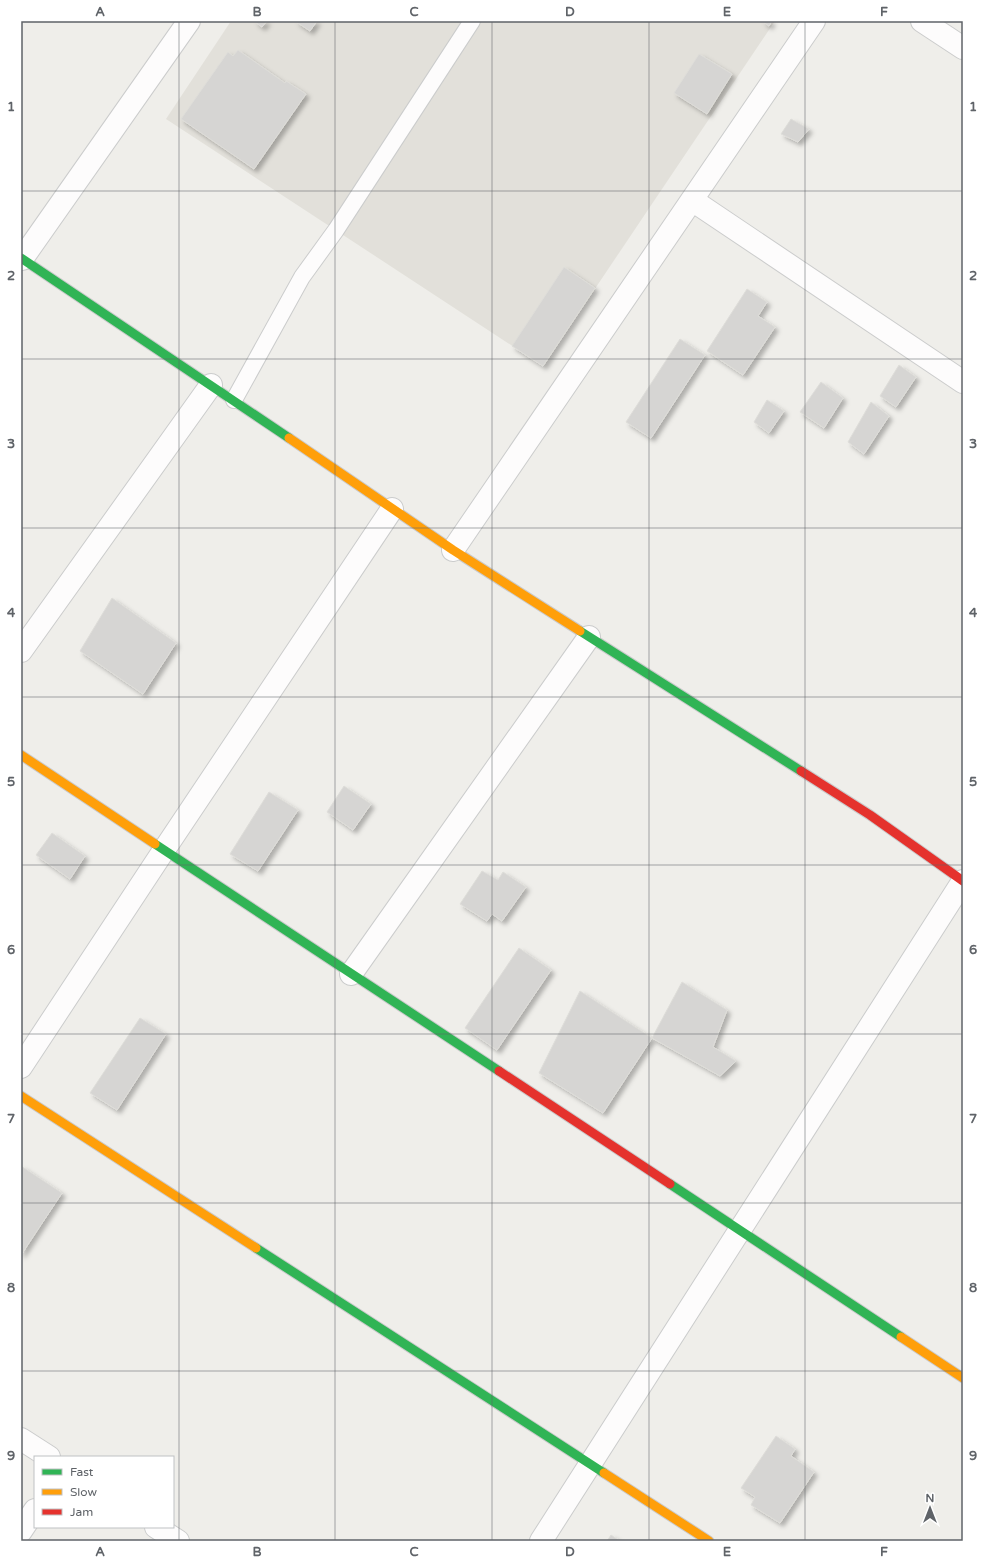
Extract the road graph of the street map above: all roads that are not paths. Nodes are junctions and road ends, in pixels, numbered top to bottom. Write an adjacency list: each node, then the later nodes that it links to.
1 (189, 21): 7 (street)
2 (472, 21): 10 (lane)
3 (814, 21): 6 (street)
4 (922, 21): 5 (street)
5 (963, 48)
6 (692, 200): 8 (street); 12 (street)
7 (21, 258): 9 (street)
8 (963, 382)
9 (211, 385): 10 (street); 14 (street)
10 (234, 400): 11 (street)
11 (392, 509): 12 (street); 16 (street)
12 (452, 550): 13 (street)
13 (589, 636): 17 (street); 18 (street)
14 (21, 650)
15 (21, 755): 16 (street)
16 (164, 850): 18 (street); 19 (street)
17 (963, 881): 21 (street)
18 (352, 974): 21 (street)
19 (21, 1067)
20 (21, 1096): 25 (street)
21 (740, 1231): 22 (street); 25 (street)
22 (963, 1378)
23 (21, 1439): 24 (street)
24 (47, 1456)
25 (590, 1464): 30 (street); 31 (street)
26 (34, 1512): 28 (street)
27 (158, 1528): 29 (street)
28 (21, 1531)
29 (178, 1541)
30 (541, 1541)
31 (709, 1541)

